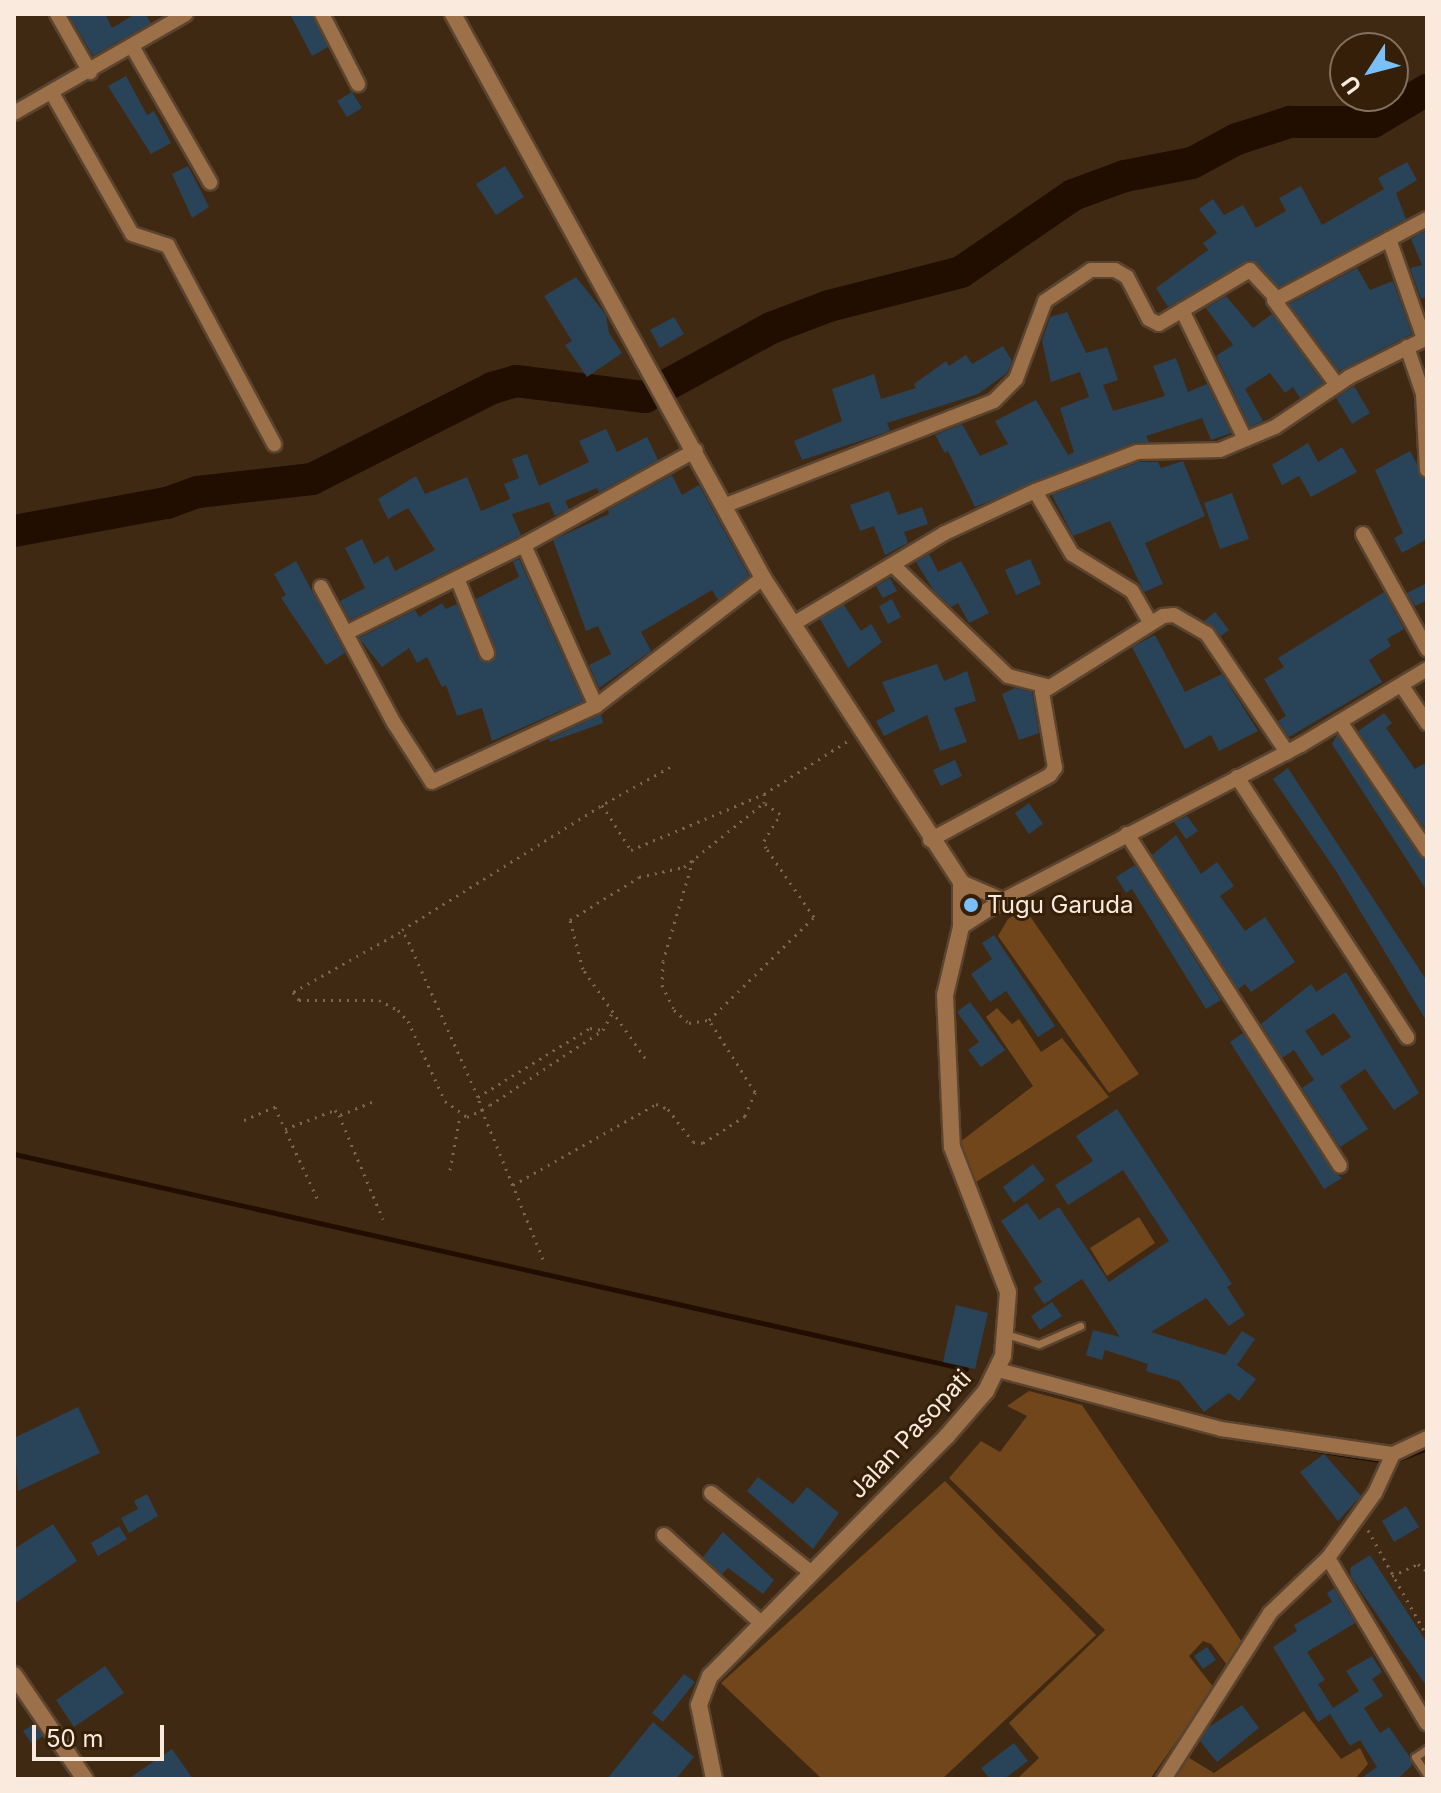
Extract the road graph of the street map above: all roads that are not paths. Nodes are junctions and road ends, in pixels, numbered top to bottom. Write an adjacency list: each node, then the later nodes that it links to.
1 (57, 14): 8 (street)
2 (152, 14): 6 (street)
3 (186, 14): 6 (street)
4 (322, 14): 9 (street)
5 (453, 14): 22 (street)
6 (160, 28): 7 (street)
7 (133, 48): 8 (street); 12 (street)
8 (90, 72): 10 (street)
9 (358, 84)
10 (52, 93): 11 (street); 21 (street)
11 (14, 113)
12 (210, 182)
13 (1427, 219): 14 (street)
14 (1389, 239): 15 (street); 17 (street)
15 (1274, 300): 16 (street); 19 (street)
16 (1182, 310): 20 (street); 25 (street)
17 (1425, 338): 18 (street)
18 (1407, 347): 19 (street); 23 (street)
19 (1337, 385): 20 (street)
20 (1245, 439): 24 (street)
21 (274, 444)
22 (696, 450): 25 (street); 27 (street)
23 (1427, 470)
24 (1035, 491): 28 (street); 32 (street)
25 (726, 505): 30 (street)
26 (1363, 534): 35 (street)
27 (524, 545): 29 (street); 40 (street)
28 (893, 565): 33 (street); 38 (street)
29 (457, 578): 34 (street); 36 (street)
30 (763, 578): 33 (street); 40 (street)
31 (321, 587): 34 (street)
32 (1150, 622): 38 (street); 43 (street)
33 (793, 624): 46 (street)
34 (346, 633): 40 (street)
35 (1427, 649)
36 (487, 653)
37 (1427, 669): 39 (street)
38 (1047, 686): 46 (street)
39 (1402, 686): 41 (street); 42 (street)
40 (596, 706)
41 (1340, 722): 43 (street); 47 (street)
42 (1427, 723)
43 (1287, 752): 44 (street)
44 (1237, 777): 45 (street); 51 (street)
45 (1127, 834): 49 (street); 52 (street)
46 (930, 840): 48 (street)
47 (1427, 850)
48 (961, 882): 49 (street); 50 (street, Jalan Pasopati)
49 (1003, 900): 50 (street)
50 (961, 927): 54 (street, Jalan Pasopati)
51 (1407, 1037)
52 (1340, 1166)
53 (1080, 1326): 54 (lane)
54 (1009, 1335): 55 (street, Jalan Pasopati)
55 (998, 1370): 57 (street); 61 (street, Jalan Pasopati)
56 (1427, 1438): 57 (street)
57 (1392, 1456): 60 (street)
58 (711, 1493): 61 (street)
59 (664, 1535): 62 (street)
60 (1328, 1558): 64 (street); 69 (street)
61 (809, 1571): 62 (street, Jalan Pasopati)
62 (759, 1621): 68 (street, Jalan Pasopati)
63 (14, 1675): 67 (street)
64 (1427, 1724)
65 (1427, 1749): 66 (lane)
66 (1427, 1775)
67 (85, 1779)
68 (714, 1779)
69 (1164, 1779)

